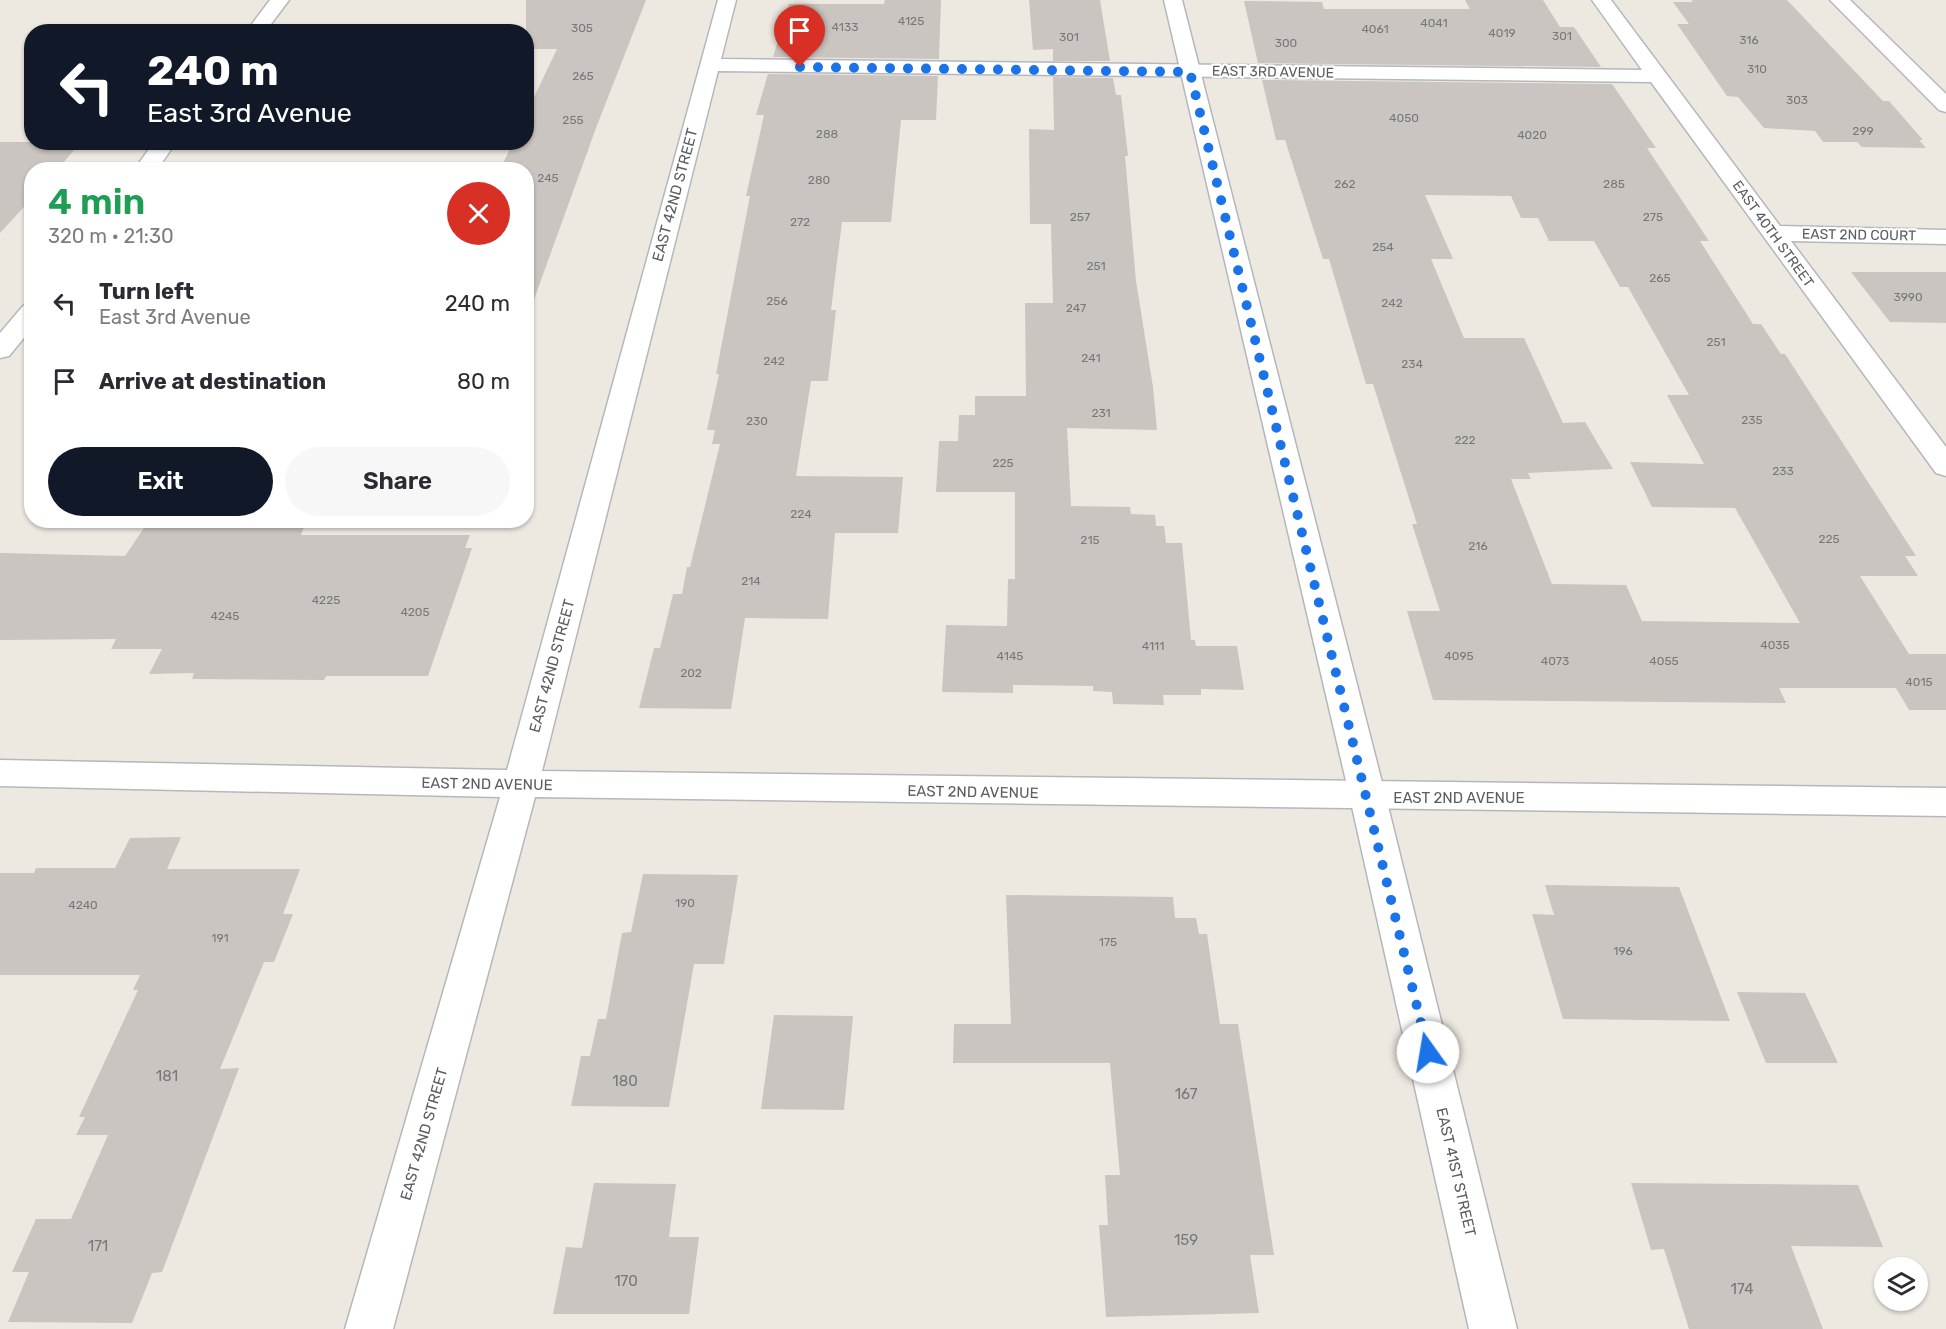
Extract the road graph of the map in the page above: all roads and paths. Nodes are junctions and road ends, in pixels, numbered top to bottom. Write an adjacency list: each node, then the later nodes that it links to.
1 (280, 0): 6 (street)
2 (727, 0): 7 (street, EAST 42ND STREET)
3 (1173, 0): 8 (street, EAST 41ST STREET)
4 (1601, 0): 9 (street, EAST 40TH STREET)
5 (1839, 0): 10 (street)
6 (261, 24)
7 (709, 65): 8 (street, EAST 3RD AVENUE); 17 (street, EAST 42ND STREET)
8 (1190, 72): 9 (street, EAST 3RD AVENUE); 18 (street, EAST 41ST STREET)
9 (1658, 76): 11 (street, EAST 40TH STREET)
10 (1946, 106)
11 (1773, 233): 12 (street, EAST 2ND COURT); 15 (street, EAST 40TH STREET)
12 (1946, 237)
13 (24, 321): 14 (street)
14 (0, 350)
15 (1946, 467)
16 (0, 773): 17 (street, EAST 2ND AVENUE)
17 (521, 785): 18 (street, EAST 2ND AVENUE); 20 (street, EAST 42ND STREET)
18 (1368, 798): 19 (street, EAST 2ND AVENUE); 21 (street, EAST 41ST STREET)
19 (1946, 802)
20 (369, 1329)
21 (1493, 1329)

